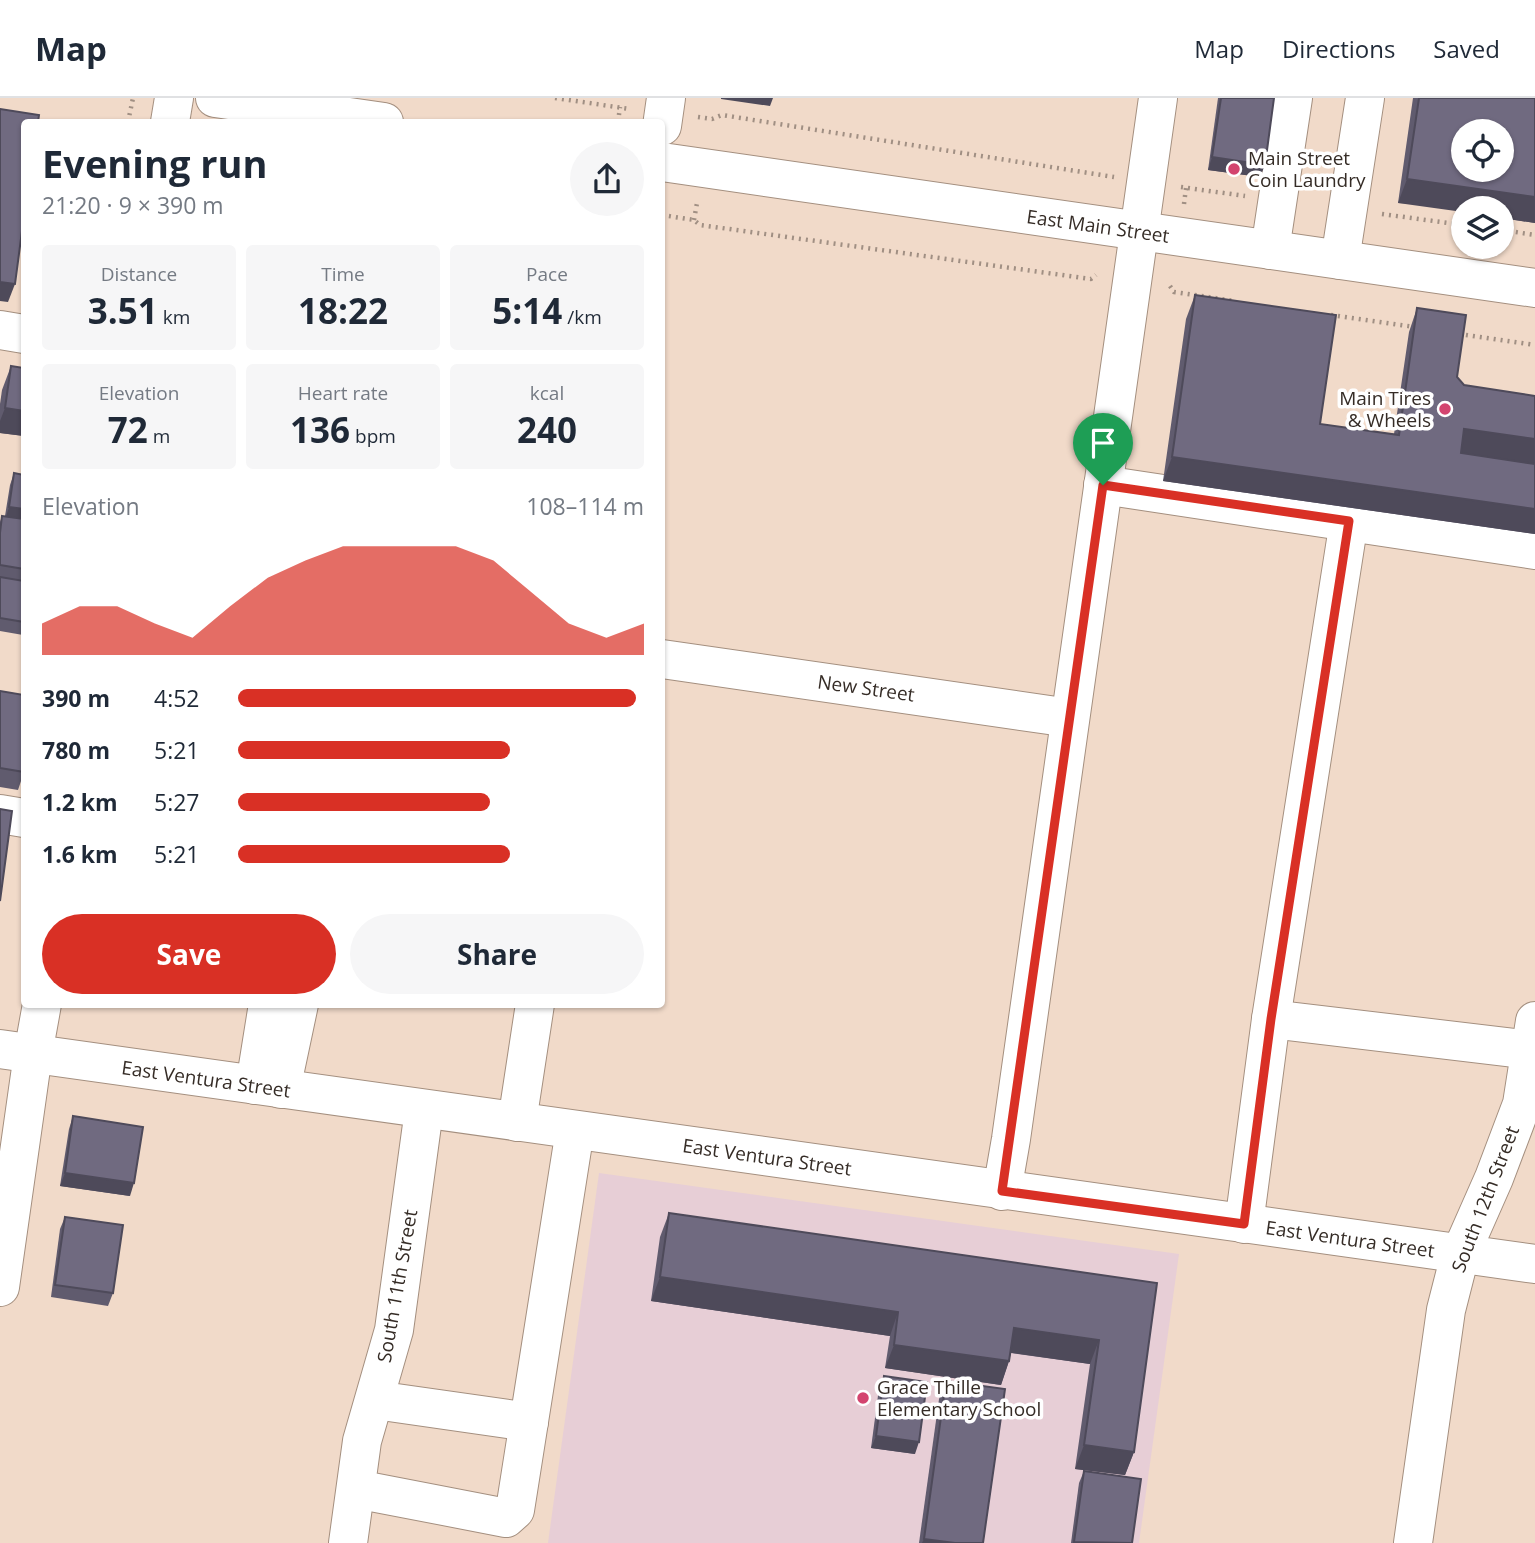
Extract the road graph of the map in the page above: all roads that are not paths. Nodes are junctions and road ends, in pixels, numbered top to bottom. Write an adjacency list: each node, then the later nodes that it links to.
1 (174, 98): 6 (street)
2 (215, 98): 7 (street)
3 (1158, 98): 9 (street)
4 (1293, 98): 10 (street)
5 (1365, 98): 11 (street)
6 (170, 119)
7 (363, 119)
8 (665, 162): 9 (street, East Main Street)
9 (1140, 232): 10 (street, East Main Street); 15 (street)
10 (1270, 250): 11 (street, East Main Street)
11 (1340, 260): 12 (street, East Main Street)
12 (1535, 288)
13 (0, 330): 14 (street)
14 (21, 334)
15 (1103, 485): 16 (street); 19 (street)
16 (1349, 521): 17 (street); 26 (street)
17 (1535, 550)
18 (665, 659): 19 (street, New Street)
19 (1070, 718): 33 (street)
20 (0, 814): 21 (street)
21 (21, 818)
22 (40, 1008): 28 (street)
23 (268, 1008): 29 (street)
24 (298, 1008): 29 (street)
25 (534, 1008): 31 (street)
26 (1271, 1019): 27 (street); 34 (street)
27 (1533, 1035): 35 (street, South 12th Street)
28 (16, 1051): 29 (street, East Ventura Street); 37 (street)
29 (268, 1087): 30 (street, East Ventura Street)
30 (424, 1110): 31 (street, East Ventura Street); 38 (street, South 11th Street)
31 (517, 1122): 32 (street, East Ventura Street)
32 (575, 1130): 33 (street, East Ventura Street); 39 (street)
33 (1002, 1191): 34 (street, East Ventura Street)
34 (1244, 1224): 35 (street, East Ventura Street)
35 (1460, 1255): 36 (street, East Ventura Street); 42 (street, South 12th Street)
36 (1535, 1264)
37 (0, 1287)
38 (376, 1400): 39 (street); 40 (street, South 11th Street)
39 (529, 1422): 40 (street)
40 (356, 1489): 41 (street, South 11th Street)
41 (348, 1543)
42 (1413, 1543)

